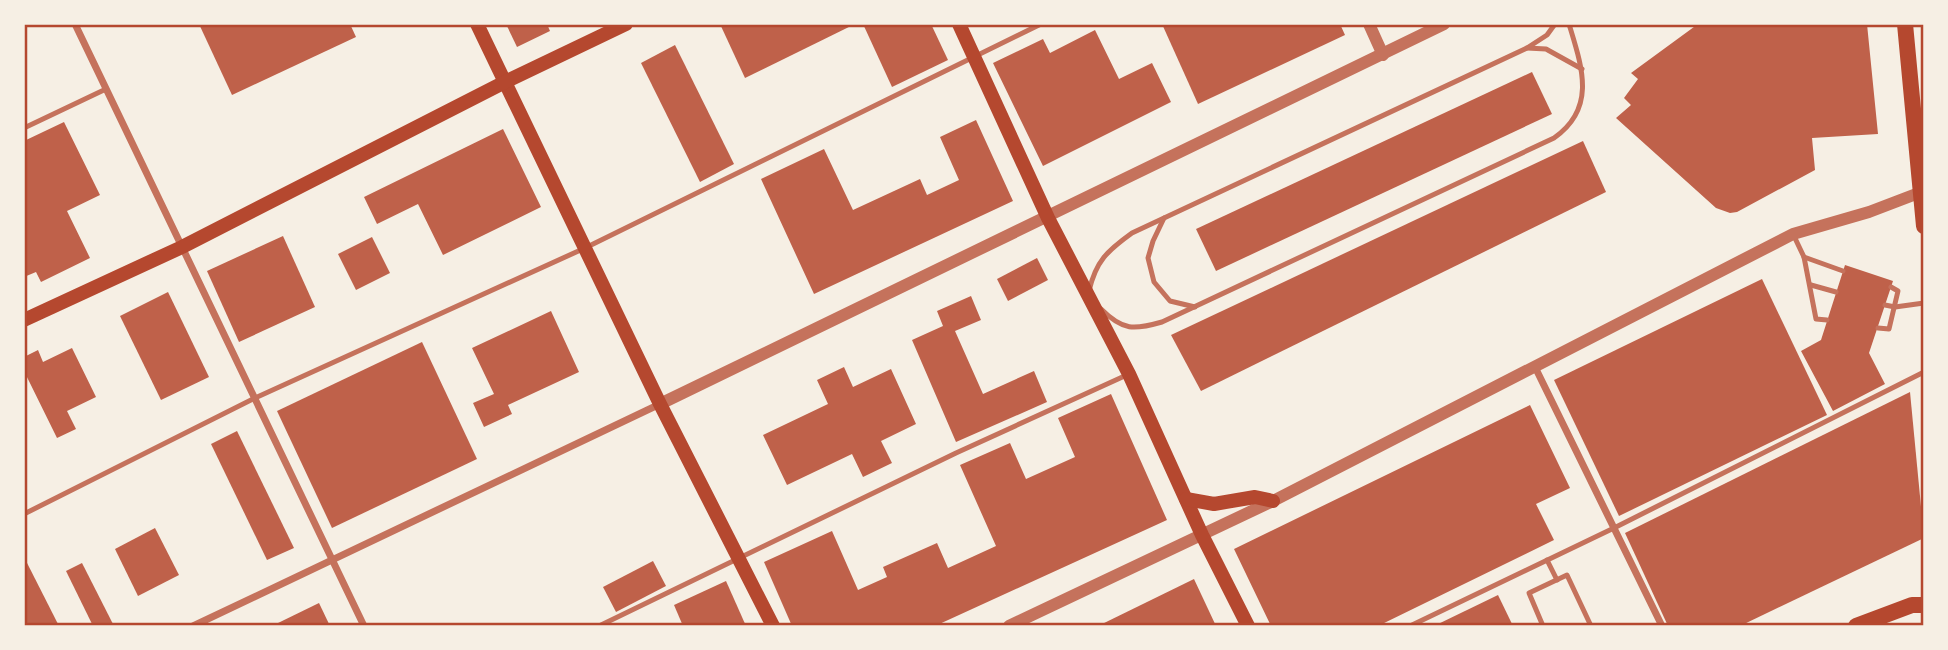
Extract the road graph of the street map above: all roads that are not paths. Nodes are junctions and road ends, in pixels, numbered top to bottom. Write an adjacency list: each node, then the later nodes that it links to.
1 (75, 24): 16 (street)
2 (477, 24): 15 (main road)
3 (626, 24): 15 (main road)
4 (959, 24): 13 (main road)
5 (1041, 24): 13 (lane)
6 (1369, 24): 12 (street)
7 (1444, 24): 12 (street)
8 (1555, 24): 11 (lane)
9 (1569, 24): 14 (lane)
10 (1905, 24): 18 (main road)
11 (1527, 48): 14 (lane); 20 (lane)
12 (1383, 55): 19 (street)
13 (975, 56): 19 (main road); 24 (lane)
14 (1582, 69): 33 (lane)
15 (505, 82): 23 (main road); 24 (main road)
16 (106, 89): 17 (lane); 23 (street)
17 (24, 128)
18 (1922, 191): 21 (main road); 22 (street)
19 (1048, 218): 30 (main road); 42 (street)
20 (1164, 218): 30 (lane); 33 (lane)
21 (1923, 226)
22 (1793, 234): 25 (lane); 38 (street)
23 (182, 247): 35 (main road); 41 (street)
24 (585, 248): 41 (lane); 42 (main road)
25 (1804, 257): 26 (lane); 27 (lane)
26 (1843, 271)
27 (1811, 285): 29 (lane); 36 (lane)
28 (1891, 287): 34 (lane)
29 (1836, 292)
30 (1088, 295): 33 (lane); 40 (main road)
31 (1923, 303): 34 (lane)
32 (1885, 305): 34 (lane)
33 (1195, 307)
34 (1895, 307): 37 (lane)
35 (24, 320)
36 (1827, 320)
37 (1878, 328)
38 (1535, 367): 44 (street); 46 (street)
39 (1923, 372): 46 (lane)
40 (1129, 374): 43 (main road); 48 (lane)
41 (254, 398): 45 (lane); 49 (street)
42 (660, 404): 48 (main road); 49 (street)
43 (1186, 499): 44 (main road); 47 (main road)
44 (1273, 501): 47 (street)
45 (24, 514)
46 (1614, 527): 50 (lane); 62 (street)
47 (1202, 536): 57 (street); 58 (main road)
48 (739, 558): 55 (lane); 56 (main road)
49 (333, 559): 53 (street); 54 (street)
50 (1547, 560): 51 (lane); 59 (lane)
51 (1557, 580): 60 (lane); 61 (lane)
52 (1923, 605): 63 (main road)
53 (193, 625)
54 (364, 625)
55 (599, 625)
56 (774, 625)
57 (1009, 625)
58 (1248, 625)
59 (1410, 625)
60 (1544, 625)
61 (1591, 625)
62 (1662, 625)
63 (1856, 625)

